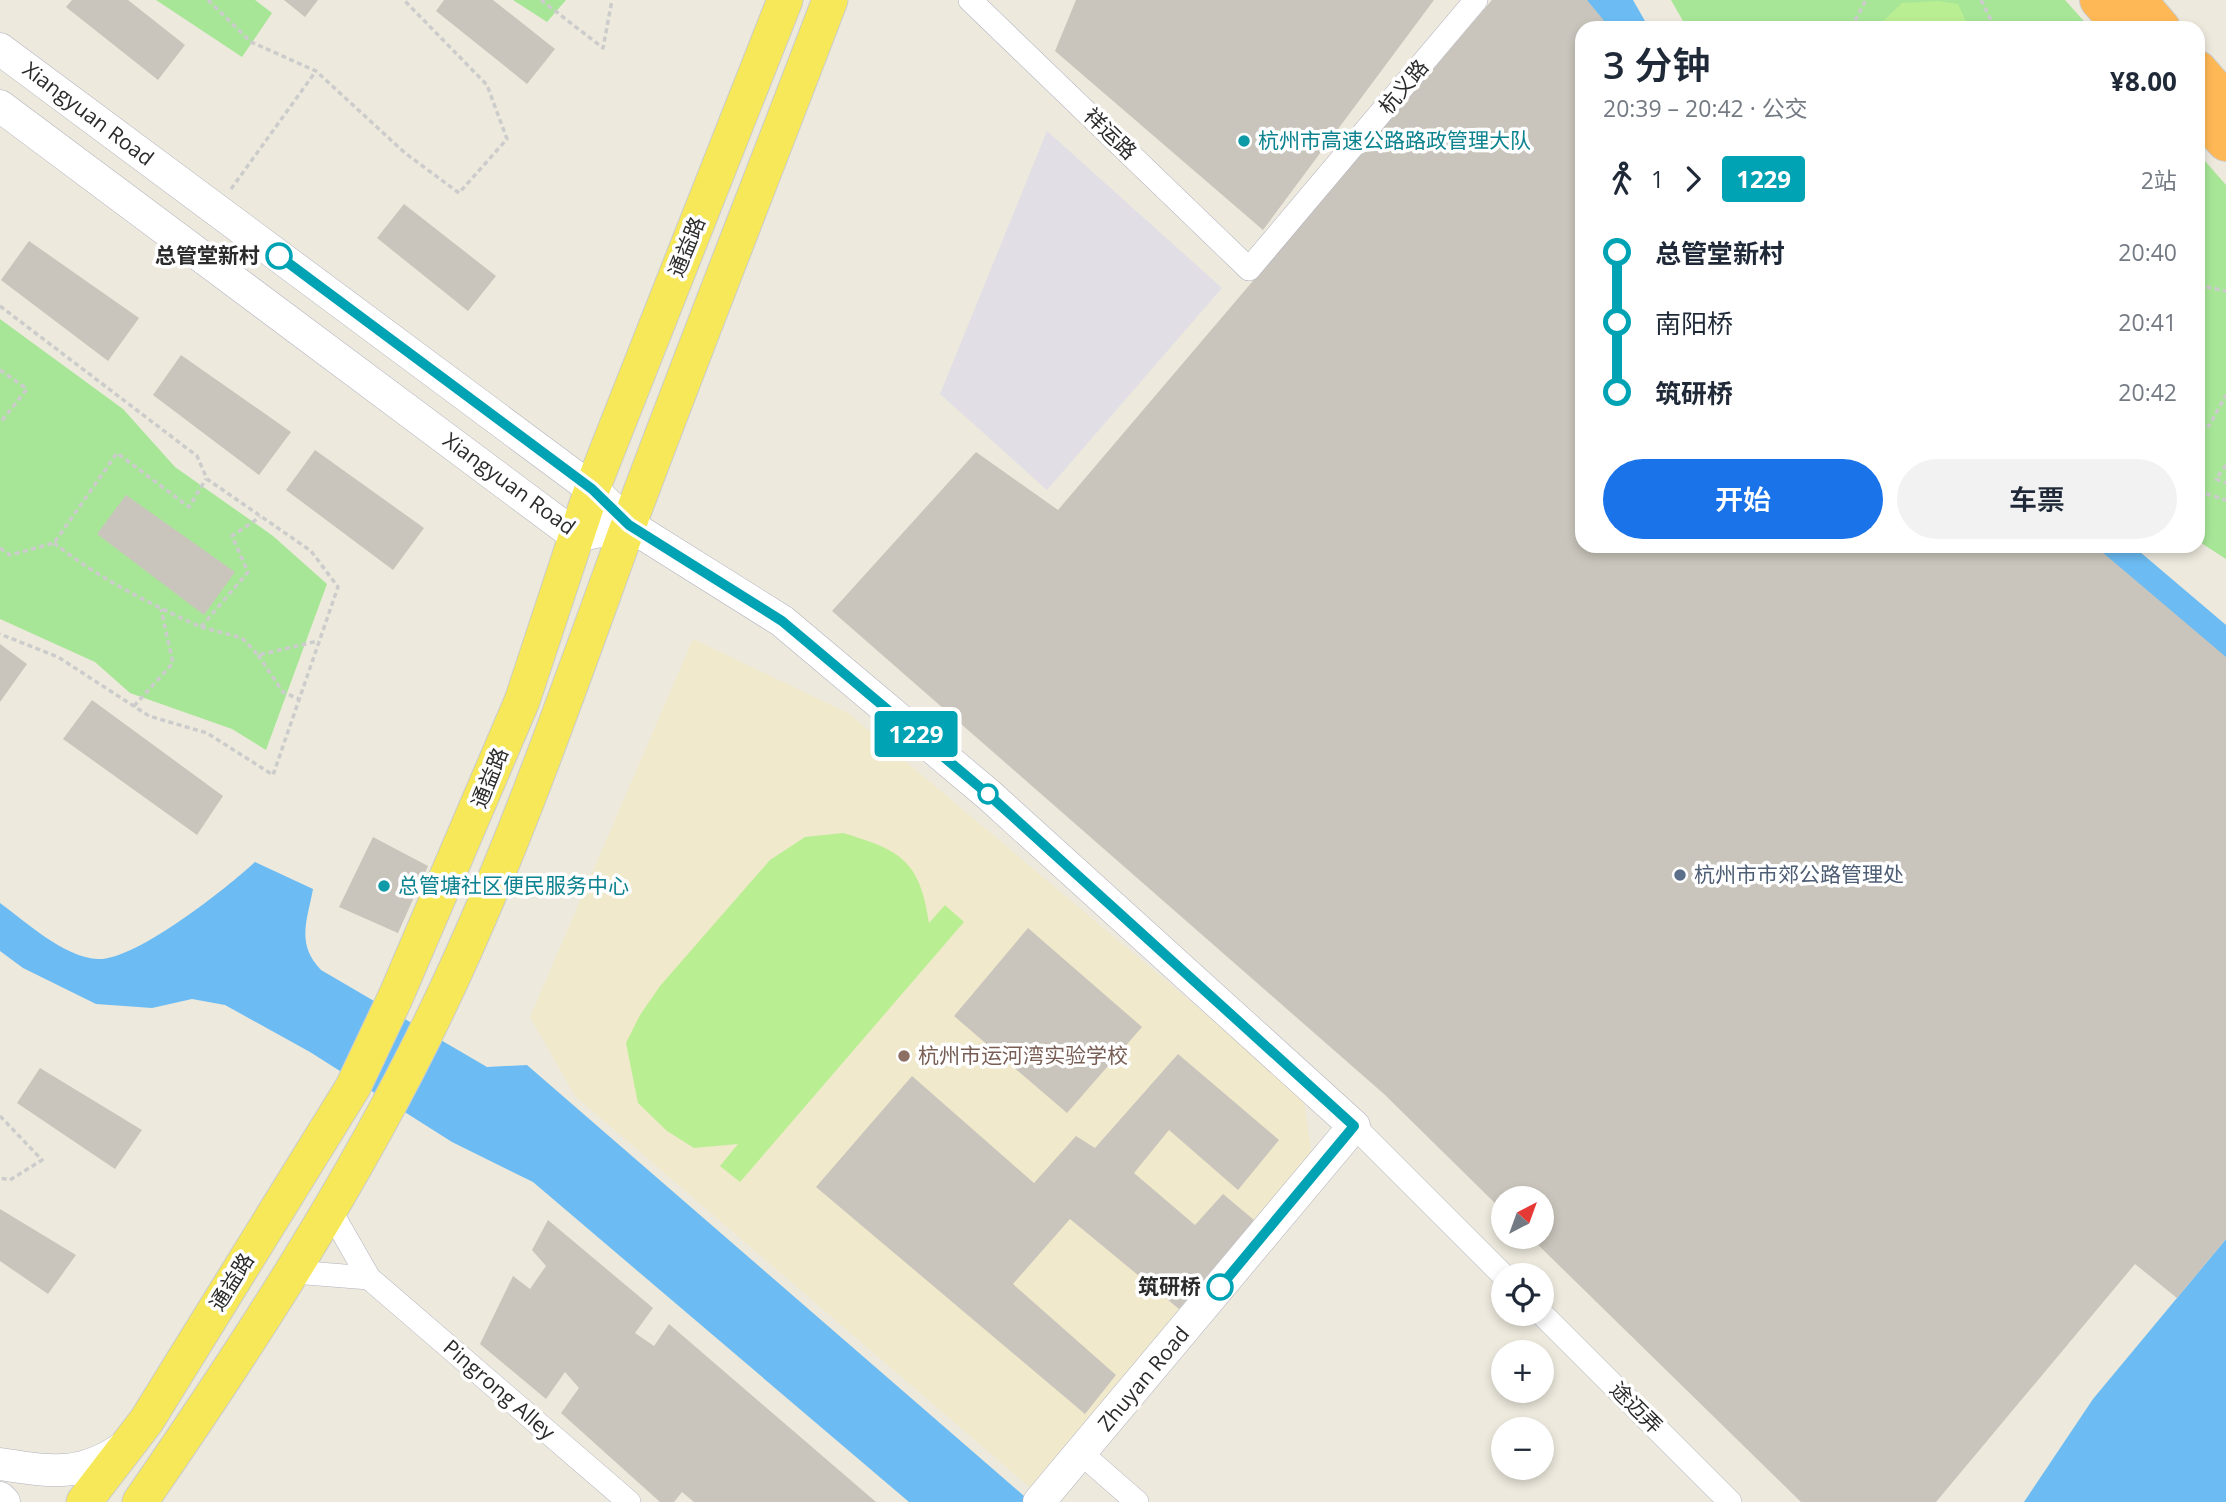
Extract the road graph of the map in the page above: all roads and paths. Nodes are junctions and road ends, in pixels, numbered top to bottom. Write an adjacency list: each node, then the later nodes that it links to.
1 (208, 0): 18 (path)
2 (404, 0): 18 (path)
3 (541, 0): 4 (path)
4 (612, 0)
5 (785, 0): 36 (main road, 通益路)
6 (831, 0): 40 (main road, 通益路)
7 (970, 0): 25 (street, 祥运路)
8 (1476, 0): 25 (street, 杭义路)
9 (1866, 0): 13 (path)
10 (1981, 0): 14 (path)
11 (2099, 0): 15 (highway)
12 (2137, 0): 16 (highway)
13 (1855, 21)
14 (1992, 21)
15 (2118, 21)
16 (2155, 21)
17 (0, 49): 24 (street, Xiangyuan Road)
18 (316, 71): 24 (path)
19 (2205, 78): 20 (highway)
20 (2226, 102)
21 (0, 106): 41 (street, Xiangyuan Road)
22 (2205, 119): 23 (highway)
23 (2226, 142)
24 (216, 210): 36 (street, Xiangyuan Road)
25 (1250, 269)
26 (2205, 286): 27 (path)
27 (2226, 291)
28 (0, 306): 34 (path)
29 (0, 370): 31 (path)
30 (2226, 395): 32 (path)
31 (0, 424)
32 (2205, 426)
33 (2226, 465): 35 (path)
34 (206, 479): 39 (path); 42 (path)
35 (2226, 483)
36 (592, 489): 40 (street, Xiangyuan Road); 41 (main road, 通益路)
37 (2205, 493): 38 (path)
38 (2226, 500)
39 (261, 516): 45 (path); 47 (path)
40 (629, 525): 41 (street, Xiangyuan Road); 52 (street); 54 (main road, 通益路)
41 (576, 536): 59 (main road, 通益路)
42 (54, 543): 43 (path); 44 (path)
43 (0, 548)
44 (161, 609): 45 (path); 50 (path)
45 (201, 628): 48 (path)
46 (0, 634): 50 (path)
47 (320, 641): 48 (path); 49 (path)
48 (258, 655): 49 (path)
49 (299, 699): 50 (path)
50 (133, 706)
51 (0, 1116): 53 (path)
52 (1354, 1126): 55 (street); 60 (street, Zhuyan Road)
53 (0, 1178)
54 (330, 1210): 56 (main road, 通益路); 57 (street, Pingrong Alley)
55 (1491, 1263)
56 (294, 1272): 57 (street); 65 (main road, 通益路)
57 (369, 1278): 66 (street, Pingrong Alley)
58 (1554, 1326): 69 (street, 途迈弄)
59 (128, 1444): 61 (street); 64 (main road, 通益路)
60 (1082, 1454): 67 (street, Zhuyan Road); 68 (street)
61 (0, 1464)
62 (0, 1498): 63 (street)
63 (4, 1502)
64 (84, 1502)
65 (140, 1502)
66 (629, 1502)
67 (1039, 1502)
68 (1137, 1502)
69 (1730, 1502)

